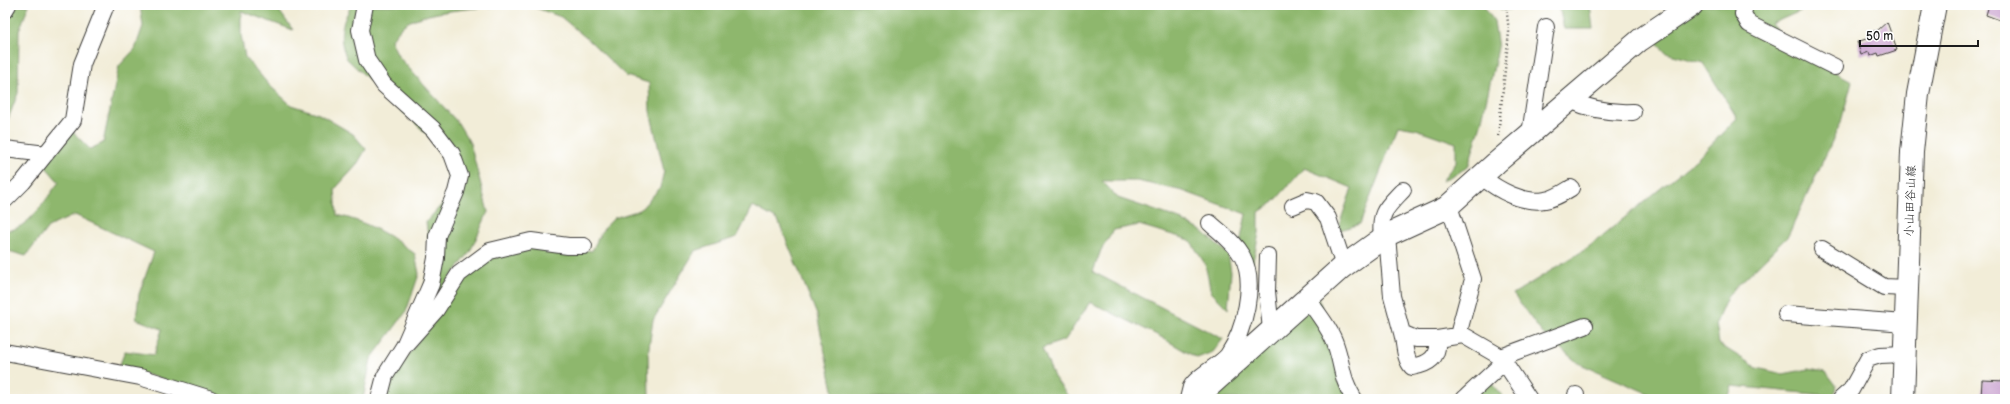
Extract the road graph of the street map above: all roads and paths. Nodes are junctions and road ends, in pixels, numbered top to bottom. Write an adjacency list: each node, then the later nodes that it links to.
1 (8, 5): 8 (street)
2 (106, 5): 15 (street)
3 (365, 5): 37 (street)
4 (1506, 5): 16 (path)
5 (1692, 5): 11 (street)
6 (1745, 5): 10 (street)
7 (1935, 5): 28 (street, 小山田谷山線)
8 (5, 10)
9 (1546, 27): 13 (street)
10 (1835, 67)
11 (1570, 100): 12 (street); 13 (street)
12 (1633, 112)
13 (1530, 134): 16 (street)
14 (5, 149): 15 (street)
15 (46, 154): 19 (street)
16 (1489, 170): 17 (street); 21 (street)
17 (1571, 188)
18 (1403, 190): 23 (street)
19 (5, 200)
20 (1293, 206): 27 (street)
21 (1449, 206): 23 (street); 35 (street)
22 (1210, 223): 43 (street)
23 (1385, 237): 27 (street); 34 (street)
24 (584, 246): 37 (street)
25 (1822, 249): 28 (street)
26 (1268, 256): 33 (street)
27 (1344, 266): 29 (street)
28 (1906, 288): 31 (street, 小山田谷山線)
29 (1307, 298): 33 (street); 45 (street)
30 (1786, 314): 31 (street)
31 (1905, 323): 39 (street, 小山田谷山線)
32 (1585, 326): 40 (street)
33 (1271, 330): 44 (street)
34 (1402, 332): 36 (street); 36 (street)
35 (1458, 336): 36 (street); 40 (street)
36 (1437, 339)
37 (404, 346): 42 (street)
38 (5, 352): 41 (street)
39 (1904, 354): 48 (street); 49 (street, 小山田谷山線)
40 (1503, 360): 46 (street); 47 (street)
41 (211, 399)
42 (379, 399)
43 (1188, 399)
44 (1195, 399)
45 (1354, 399)
46 (1464, 399)
47 (1528, 399)
48 (1840, 399)
49 (1903, 399)

